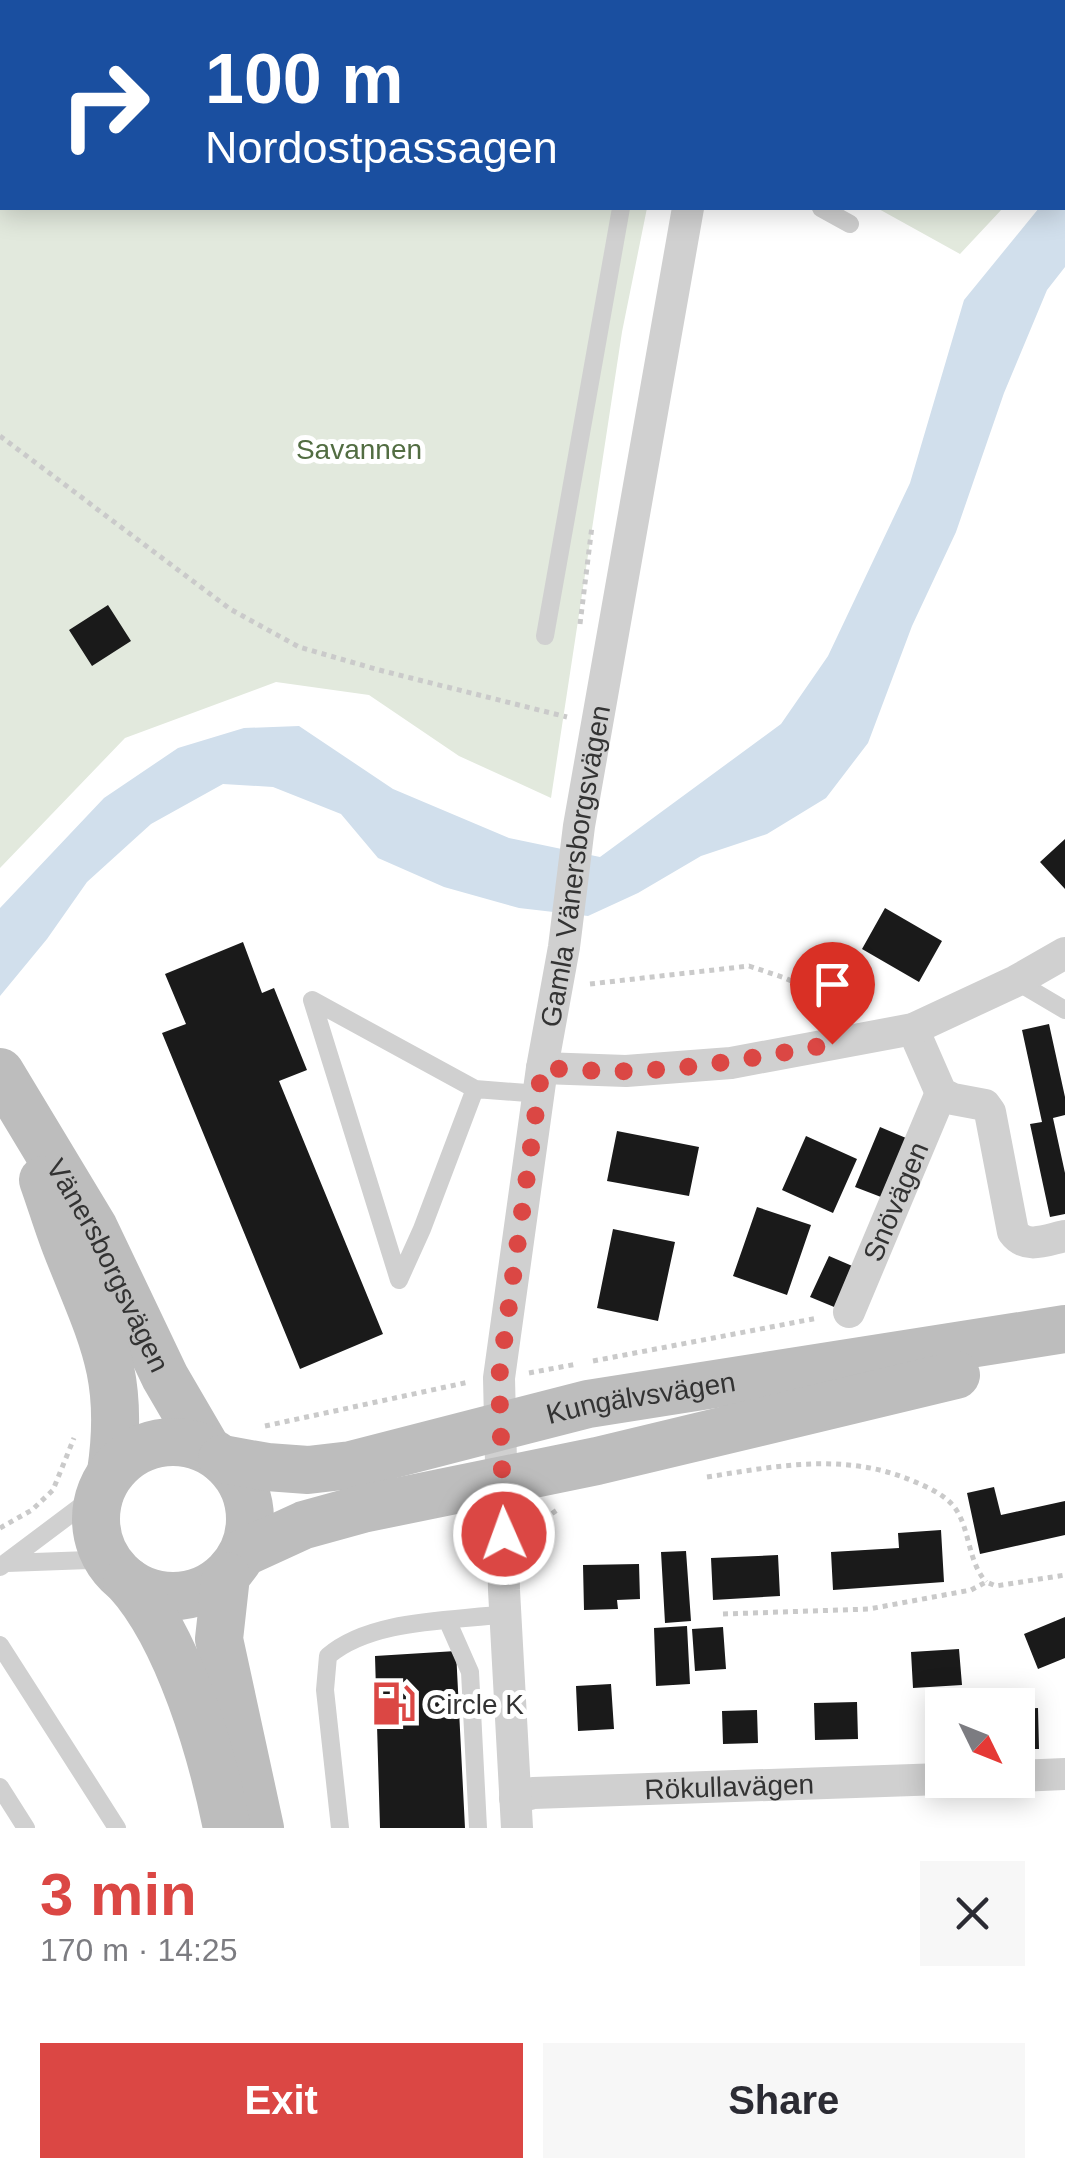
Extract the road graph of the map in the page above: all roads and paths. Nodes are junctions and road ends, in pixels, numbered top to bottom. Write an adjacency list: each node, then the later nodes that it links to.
1 (621, 210): 8 (lane)
2 (688, 210): 12 (street, Gamla Vänersborgsvägen)
3 (826, 210): 4 (lane)
4 (850, 224)
5 (0, 436): 9 (path)
6 (592, 522): 7 (path)
7 (580, 630)
8 (545, 636)
9 (570, 700)
10 (1065, 953): 11 (street)
11 (1016, 981): 13 (lane); 14 (street)
12 (554, 989): 14 (path); 16 (street, Gamla Vänersborgsvägen)
13 (1065, 1010)
14 (905, 1030): 16 (street); 18 (street)
15 (3, 1078): 24 (main road, Vänersborgsvägen); 27 (main road, Vänersborgsvägen)
16 (541, 1081): 17 (lane); 23 (street, Gamla Vänersborgsvägen)
17 (475, 1089): 17 (lane)
18 (941, 1093): 19 (street); 20 (street, Snövägen)
19 (1065, 1236)
20 (849, 1312): 23 (path)
21 (1065, 1330): 25 (main road, Kungälvsvägen)
22 (1065, 1348): 30 (main road, Kungälvsvägen)
23 (499, 1378): 25 (street, Gamla Vänersborgsvägen); 26 (path)
24 (116, 1389): 29 (main road, Vänersborgsvägen); 32 (path)
25 (498, 1426): 27 (main road, Kungälvsvägen); 30 (street, Gamla Vänersborgsvägen)
26 (261, 1427)
27 (215, 1454): 29 (main road); 34 (main road)
28 (696, 1479): 38 (path)
29 (106, 1482): 35 (lane); 36 (main road)
30 (502, 1482): 34 (main road, Kungälvsvägen); 39 (street, Gamla Vänersborgsvägen)
31 (575, 1502): 33 (path)
32 (0, 1528)
33 (530, 1550)
34 (234, 1564): 36 (main road); 51 (main road)
35 (3, 1565): 36 (lane)
36 (121, 1576): 50 (main road)
37 (1065, 1576): 38 (path)
38 (986, 1582): 40 (path)
39 (505, 1614): 41 (lane); 47 (street, Gamla Vänersborgsvägen)
40 (723, 1614)
41 (448, 1622): 52 (lane); 53 (lane)
42 (0, 1645): 49 (lane)
43 (1065, 1774): 44 (street)
44 (1035, 1775)
45 (925, 1780): 47 (street, Rökullavägen)
46 (0, 1787): 48 (lane)
47 (516, 1813)
48 (26, 1828)
49 (117, 1828)
50 (226, 1828)
51 (260, 1828)
52 (340, 1828)
53 (478, 1828)

